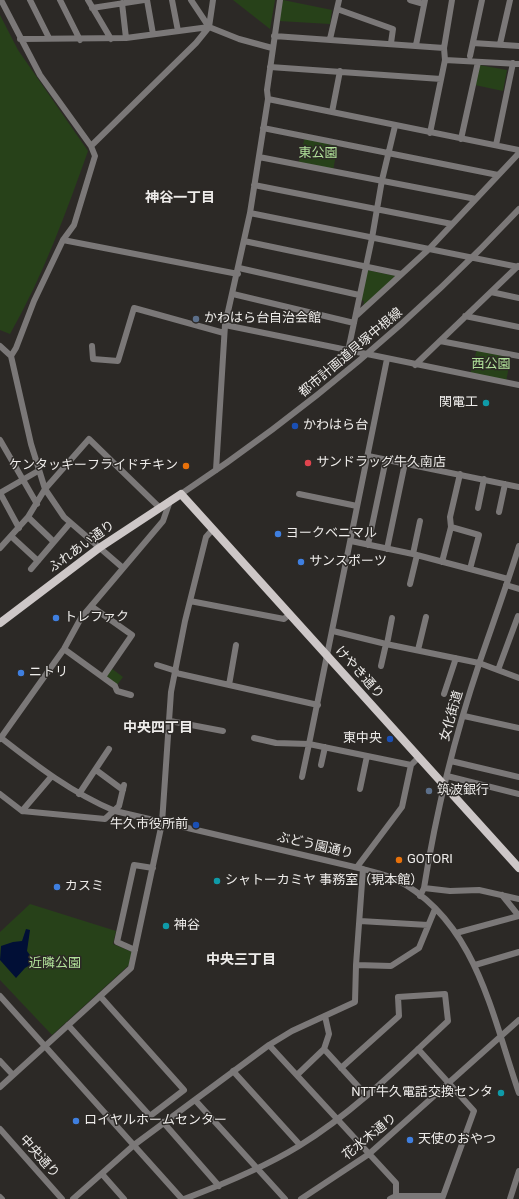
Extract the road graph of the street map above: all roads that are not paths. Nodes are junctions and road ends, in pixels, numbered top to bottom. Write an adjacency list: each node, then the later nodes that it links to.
1 (1, 0): 26 (street)
2 (30, 0): 24 (street)
3 (60, 0): 29 (street)
4 (88, 0): 18 (street)
5 (144, 0): 17 (street)
6 (147, 0): 22 (street)
7 (172, 0): 21 (street)
8 (191, 0): 20 (street)
9 (213, 0): 20 (street)
10 (280, 0): 23 (street)
11 (338, 0): 19 (street)
12 (410, 0): 16 (street)
13 (452, 0): 36 (street)
14 (482, 0): 31 (street)
15 (510, 0): 32 (street)
16 (425, 2): 33 (street)
17 (122, 3): 18 (street); 25 (street)
18 (92, 8): 27 (street)
19 (337, 9): 28 (street); 30 (street)
20 (209, 27): 21 (street); 35 (street); 51 (street)
21 (178, 31): 22 (street)
22 (153, 34): 25 (street)
23 (274, 36): 28 (street); 35 (street)
24 (50, 38): 26 (street); 29 (street)
25 (126, 38): 27 (street)
26 (20, 39): 51 (street)
27 (111, 39): 29 (street)
28 (330, 39): 30 (street)
29 (80, 40)
30 (391, 43): 33 (street)
31 (473, 43): 32 (street); 37 (street)
32 (500, 44): 34 (street)
33 (416, 45): 36 (street)
34 (519, 46)
35 (272, 48): 41 (street)
36 (444, 48): 38 (street)
37 (470, 56)
38 (445, 60): 39 (street); 43 (street)
39 (478, 62): 40 (street); 49 (street)
40 (516, 63): 50 (street)
41 (270, 67): 42 (street); 44 (street)
42 (340, 71): 43 (street); 45 (street)
43 (441, 79): 48 (street)
44 (268, 99): 45 (street); 47 (street)
45 (332, 112): 46 (street)
46 (395, 126): 48 (street); 53 (street)
47 (264, 128): 53 (street); 54 (street)
48 (430, 133): 49 (street)
49 (461, 139): 50 (street)
50 (496, 145): 52 (street)
51 (91, 146): 64 (street)
52 (519, 151): 55 (street)
53 (389, 153): 55 (street); 56 (street)
54 (259, 157): 56 (street); 57 (street)
55 (498, 175): 58 (street)
56 (382, 180): 58 (street); 59 (street)
57 (254, 185): 59 (street); 61 (street)
58 (476, 199): 62 (street)
59 (377, 209): 62 (street); 63 (street)
60 (519, 209): 67 (street, 都市計画道貝塚中根線)
61 (250, 213): 63 (street); 65 (street)
62 (452, 224): 66 (street)
63 (372, 238): 66 (street); 68 (street)
64 (63, 240): 70 (street); 87 (street)
65 (244, 241): 68 (street); 70 (street)
66 (429, 249): 67 (street); 71 (street)
67 (473, 258): 69 (street); 86 (street, 都市計画道貝塚中根線)
68 (366, 266): 71 (street); 74 (street)
69 (518, 266): 72 (street)
70 (238, 271): 73 (street); 74 (street)
71 (401, 274): 76 (street)
72 (491, 292): 75 (street); 77 (street)
73 (233, 294): 78 (street); 79 (street)
74 (359, 295): 76 (street)
75 (519, 298)
76 (357, 315): 78 (street)
77 (465, 316): 80 (street); 82 (street)
78 (354, 323): 85 (street)
79 (225, 325): 81 (street); 85 (street)
80 (519, 326)
81 (224, 333): 84 (street); 96 (street)
82 (440, 340): 88 (street); 90 (street)
83 (0, 346): 87 (street)
84 (92, 346)
85 (348, 351): 86 (street)
86 (369, 354): 89 (street); 96 (street, 都市計画道貝塚中根線)
87 (11, 356): 97 (street)
88 (519, 356)
89 (387, 358): 90 (street); 93 (street)
90 (415, 365): 91 (street)
91 (519, 385)
92 (0, 440): 99 (street)
93 (368, 456): 94 (street); 109 (street)
94 (386, 459): 95 (street); 122 (street)
95 (405, 463): 98 (street); 126 (street)
96 (216, 470): 105 (street, 都市計画道貝塚中根線)
97 (38, 472): 99 (street); 103 (street)
98 (460, 474): 100 (street); 116 (street)
99 (24, 479): 104 (street); 108 (street)
100 (484, 479): 101 (street); 111 (street)
101 (505, 484): 102 (street); 112 (street)
102 (519, 487)
103 (45, 489): 108 (street); 110 (street); 115 (street)
104 (0, 493): 117 (street)
105 (182, 494): 107 (main road, ふれあい通り); 118 (main road, けやき通り)
106 (299, 494): 109 (street)
107 (170, 501): 110 (main road, ふれあい通り); 130 (street)
108 (37, 504): 113 (street)
109 (357, 506): 120 (street)
110 (160, 508): 125 (main road, ふれあい通り)
111 (478, 508)
112 (499, 512)
113 (28, 517): 117 (street); 121 (street)
114 (420, 521): 127 (street)
115 (70, 523): 121 (street); 125 (street)
116 (452, 527): 129 (street); 132 (street)
117 (19, 528): 119 (street)
118 (213, 529): 136 (street); 138 (main road, けやき通り)
119 (12, 537): 124 (street); 128 (street)
120 (351, 541): 122 (street); 143 (street)
121 (54, 542): 128 (street)
122 (368, 545): 126 (street)
123 (519, 546): 133 (street, 女化街道)
124 (0, 548)
125 (99, 548): 130 (street); 142 (main road, ふれあい通り)
126 (387, 549): 127 (street)
127 (415, 554): 129 (street); 134 (street)
128 (38, 561): 131 (street)
129 (442, 562): 132 (street)
130 (123, 568): 137 (street)
131 (31, 569)
132 (470, 569): 133 (street)
133 (507, 582): 135 (street); 150 (street, 女化街道)
134 (410, 584)
135 (519, 589)
136 (190, 601): 138 (street); 154 (street)
137 (91, 606): 146 (street); 155 (street)
138 (290, 614): 148 (main road, けやき通り)
139 (518, 616): 153 (street)
140 (426, 617): 147 (street)
141 (392, 618): 144 (street)
142 (0, 624)
143 (333, 631): 144 (street); 148 (street)
144 (386, 644): 147 (street); 152 (street)
145 (236, 645): 157 (street)
146 (64, 649): 155 (street); 165 (street)
147 (418, 650): 149 (street)
148 (328, 657): 160 (street); 171 (main road, けやき通り)
149 (456, 658): 150 (street); 158 (street)
150 (479, 663): 153 (street); 161 (street, 女化街道)
151 (157, 665): 154 (street)
152 (381, 666)
153 (498, 670): 156 (street)
154 (176, 672): 157 (street); 162 (street)
155 (103, 677): 159 (street)
156 (519, 678)
157 (229, 685): 160 (street)
158 (444, 694)
159 (131, 695)
160 (318, 705): 167 (street)
161 (464, 716): 163 (street); 172 (street, 女化街道)
162 (170, 721): 164 (street); 187 (street)
163 (519, 728)
164 (223, 731)
165 (0, 738): 176 (street, ぶどう園通り)
166 (254, 738): 167 (street)
167 (310, 744): 168 (street); 178 (street)
168 (325, 747): 170 (street); 173 (street)
169 (109, 749): 175 (street)
170 (367, 756): 174 (street); 181 (street)
171 (419, 757): 174 (street); 180 (main road, けやき通り)
172 (451, 761): 177 (street, 女化街道); 179 (street)
173 (321, 765)
174 (411, 765): 189 (street)
175 (96, 770): 183 (street); 186 (street)
176 (51, 776): 183 (street, ぶどう園通り); 185 (street)
177 (447, 776): 180 (street, 女化街道); 184 (street)
178 (302, 777)
179 (519, 777)
180 (445, 786): 190 (main road, けやき通り); 191 (street, 女化街道)
181 (360, 789)
182 (0, 794): 185 (street)
183 (79, 794): 186 (street, ぶどう園通り)
184 (519, 794)
185 (22, 811): 186 (street)
186 (115, 811): 187 (street, ぶどう園通り)
187 (162, 823): 188 (street); 189 (street, ぶどう園通り)
188 (153, 868): 200 (street); 200 (street)
189 (360, 868): 193 (street, ぶどう園通り); 197 (street)
190 (519, 868)
191 (424, 888): 192 (street); 193 (street, 女化街道)
192 (502, 895): 194 (street); 196 (street)
193 (420, 896): 195 (street, ぶどう園通り)
194 (519, 899)
195 (435, 909): 198 (street); 199 (street, ぶどう園通り)
196 (519, 916): 199 (street)
197 (360, 921): 198 (street); 202 (street)
198 (428, 925): 202 (street)
199 (456, 933): 203 (street, ぶどう園通り)
200 (136, 950): 205 (street)
201 (519, 952): 203 (street)
202 (356, 965): 206 (street)
203 (475, 965): 209 (street, ぶどう園通り)
204 (0, 996): 211 (street)
205 (100, 996): 208 (street); 208 (street)
206 (325, 1016): 210 (street); 212 (street)
207 (519, 1020): 209 (street, 花水木通り)
208 (68, 1025): 211 (street)
209 (500, 1037): 220 (street, ぶどう園通り); 221 (street, 花水木通り)
210 (269, 1045): 217 (street); 218 (street)
211 (45, 1046): 219 (street); 229 (street)
212 (324, 1049): 215 (street); 218 (street)
213 (418, 1049): 215 (street); 221 (street); 224 (street)
214 (0, 1061): 219 (street)
215 (341, 1068): 224 (street)
216 (519, 1070): 220 (street)
217 (233, 1071): 225 (street); 230 (street)
218 (298, 1074): 226 (street)
219 (13, 1075): 222 (street)
220 (513, 1076): 223 (street, ぶどう園通り)
221 (450, 1084): 231 (street, 花水木通り); 237 (street)
222 (0, 1087)
223 (519, 1093)
224 (366, 1096): 226 (street)
225 (195, 1100): 227 (street); 232 (street)
226 (338, 1119): 230 (street); 231 (street)
227 (164, 1122): 229 (street); 235 (street)
228 (0, 1129): 238 (street, 中央通り)
229 (134, 1144): 234 (street); 241 (street)
230 (300, 1146): 232 (street)
231 (370, 1154): 236 (street); 243 (street, 花水木通り)
232 (258, 1168): 235 (street); 242 (street)
233 (519, 1171): 244 (street)
234 (102, 1174): 239 (street); 240 (street)
235 (219, 1186): 241 (street)
236 (393, 1197): 237 (street)
237 (442, 1197)
238 (62, 1199)
239 (74, 1199)
240 (124, 1199)
241 (183, 1199)
242 (285, 1199)
243 (301, 1199)
244 (510, 1199)

